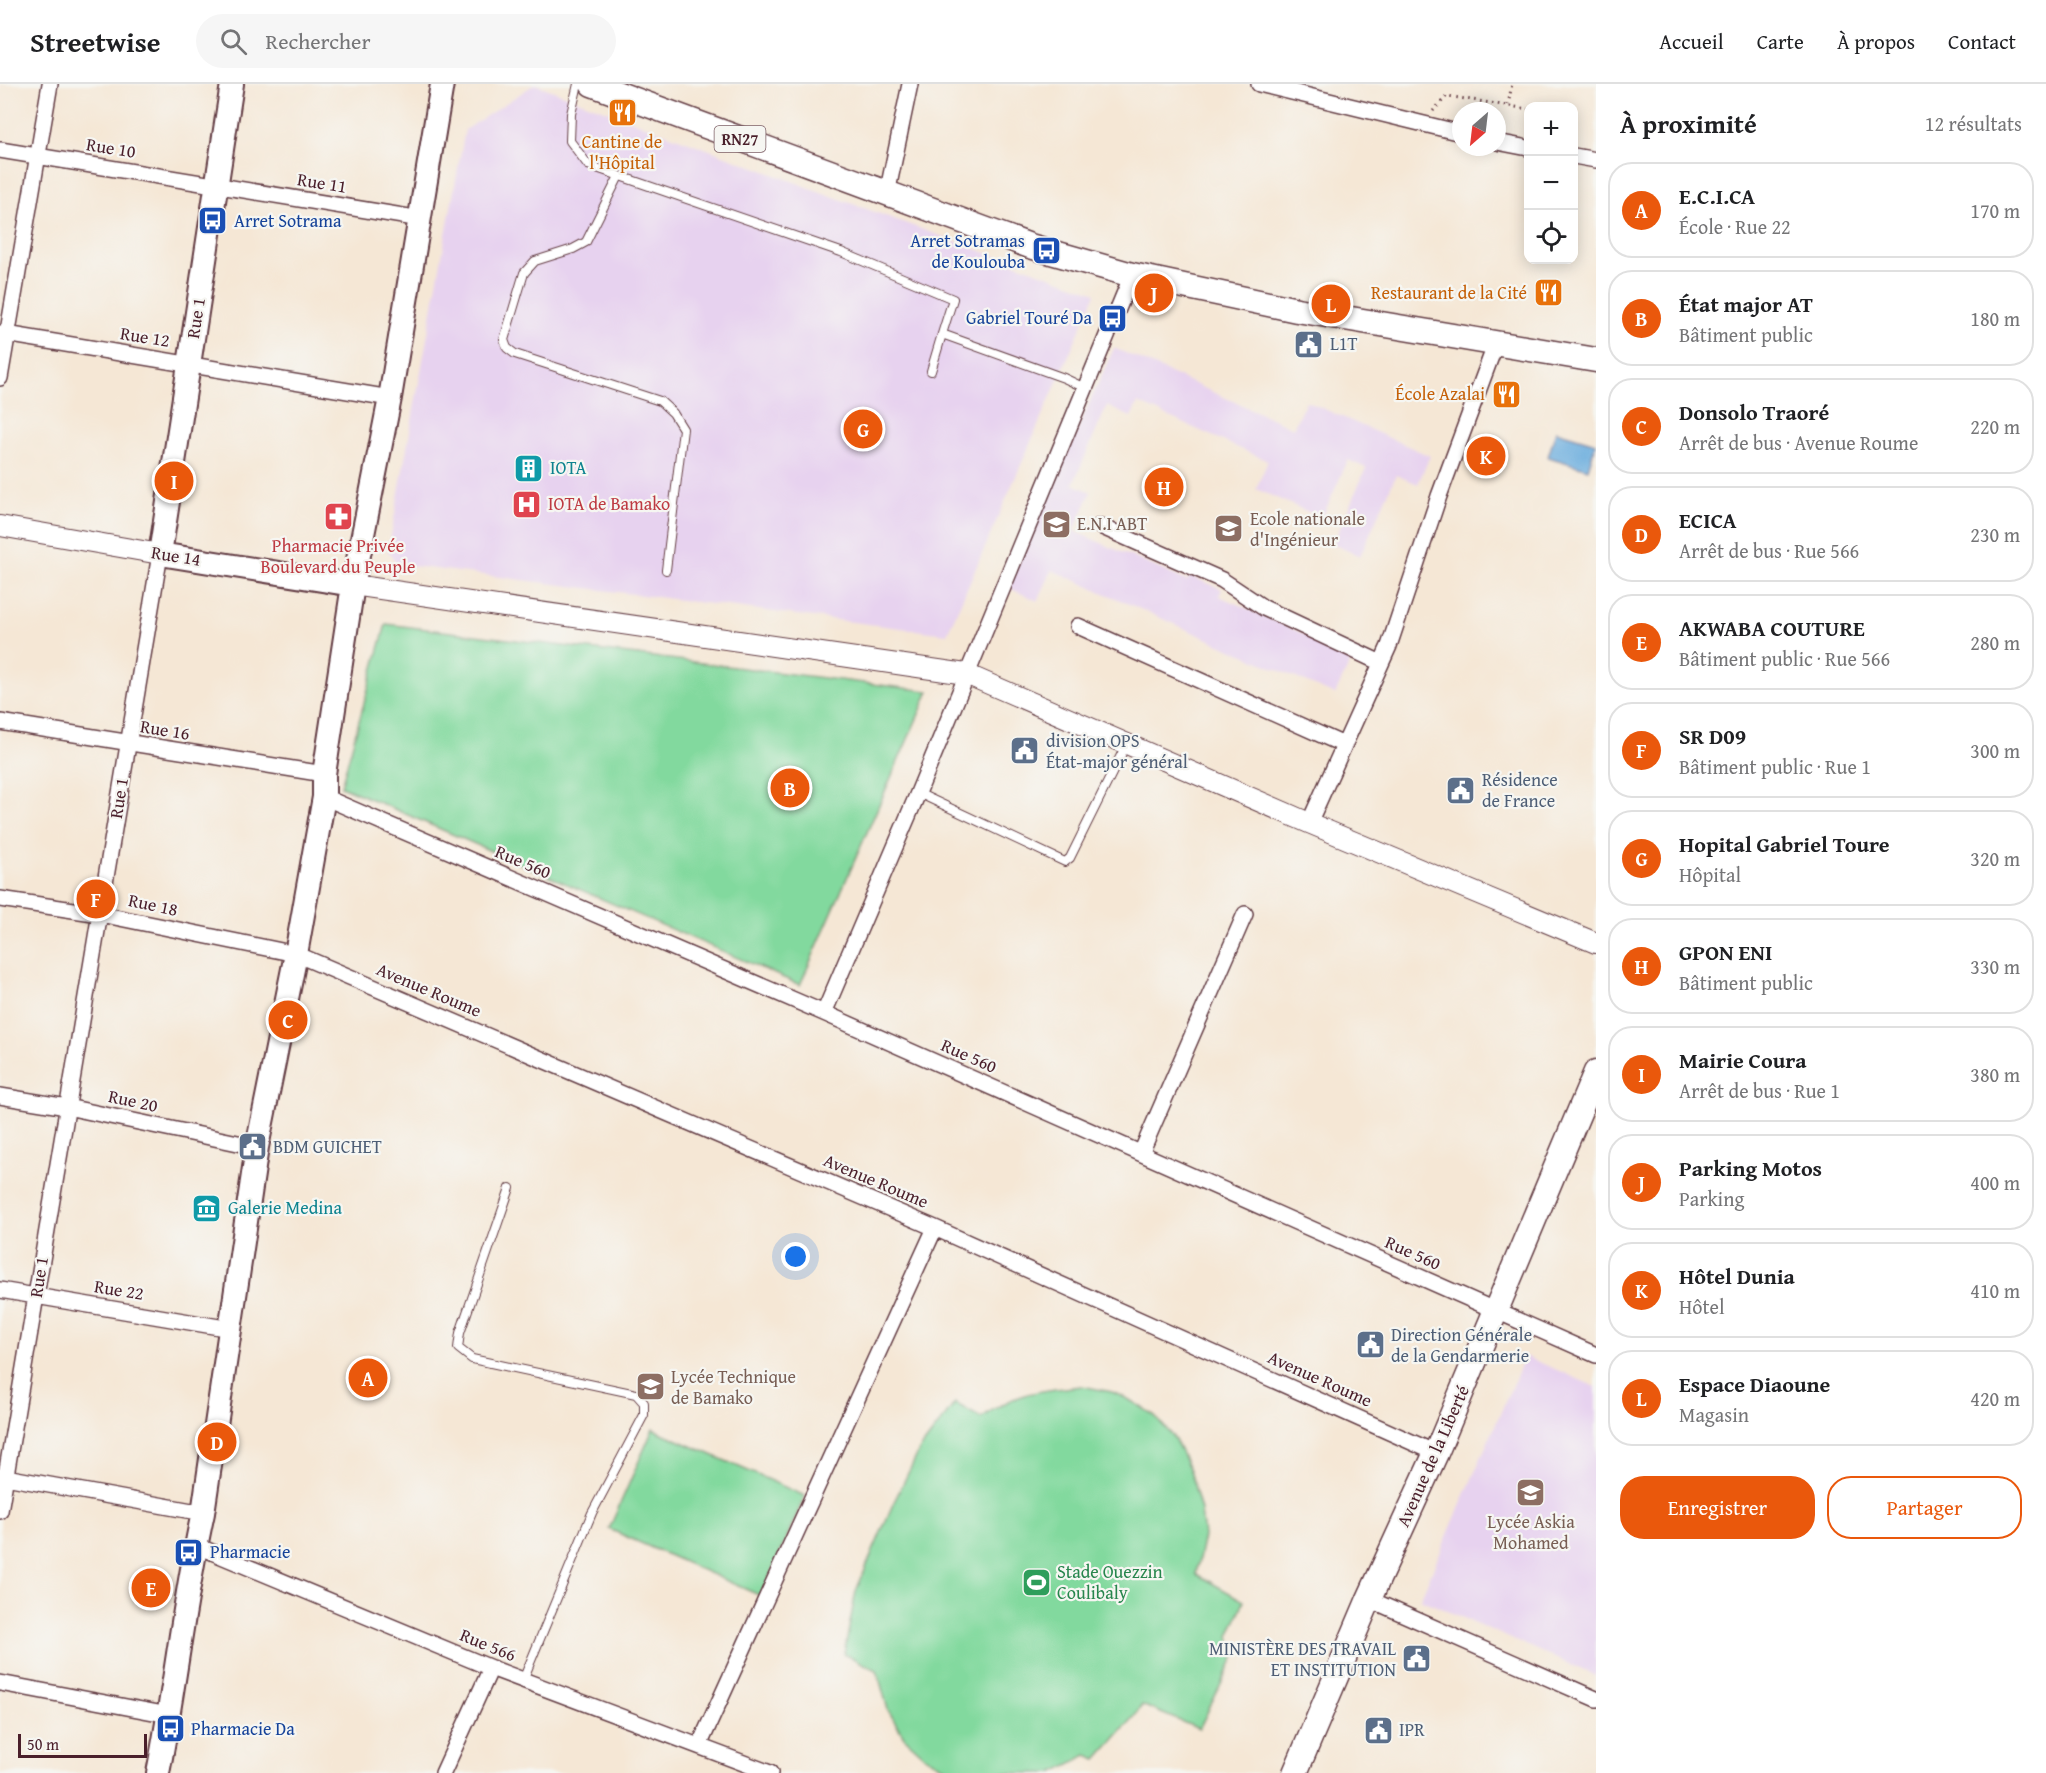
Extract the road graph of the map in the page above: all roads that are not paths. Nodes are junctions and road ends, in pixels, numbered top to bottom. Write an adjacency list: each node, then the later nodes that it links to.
1 (50, 84): 12 (street)
2 (232, 84): 16 (main road, Rue 1)
3 (442, 84): 18 (main road)
4 (578, 84): 15 (lane)
5 (592, 84): 17 (main road, RN27)
6 (910, 84): 17 (street)
7 (1259, 84): 8 (street)
8 (1452, 131)
9 (1506, 144): 10 (street)
10 (1524, 147)
11 (0, 150): 12 (street, Rue 10)
12 (38, 156): 16 (street, Rue 10); 20 (street)
13 (1578, 157): 14 (street)
14 (1596, 160)
15 (619, 176): 21 (lane); 32 (lane)
16 (216, 185): 18 (street, Rue 11); 24 (main road, Rue 1)
17 (887, 194): 19 (main road, RN27)
18 (421, 219): 28 (main road)
19 (1132, 275): 22 (main road, RN27); 27 (street)
20 (4, 334): 24 (street, Rue 12); 26 (street)
21 (942, 334): 25 (lane); 27 (lane)
22 (1496, 343): 23 (main road, RN27); 35 (street)
23 (1596, 360)
24 (189, 364): 28 (street, Rue 12); 31 (main road, Rue 1)
25 (931, 371)
26 (0, 378)
27 (1085, 388): 36 (street)
28 (390, 398): 33 (main road)
29 (0, 526): 31 (street, Rue 14)
30 (1100, 526): 35 (street)
31 (160, 554): 33 (main road, Rue 14); 38 (street, Rue 1)
32 (666, 570)
33 (353, 585): 36 (street); 41 (main road)
34 (1078, 626): 40 (street)
35 (1381, 663): 40 (street)
36 (966, 674): 39 (street); 42 (street)
37 (0, 722): 38 (street, Rue 16)
38 (128, 744): 41 (street, Rue 16); 46 (street, Rue 1)
39 (1127, 744): 42 (lane); 44 (street)
40 (1344, 745): 44 (street)
41 (324, 774): 43 (main road)
42 (918, 794): 50 (street)
43 (324, 797): 49 (main road); 50 (street, Rue 560)
44 (1309, 823): 48 (street)
45 (0, 898): 46 (street, Rue 18)
46 (100, 914): 49 (street, Rue 18); 53 (street, Rue 1)
47 (1245, 914): 55 (street)
48 (1596, 943)
49 (296, 954): 54 (main road); 57 (street, Avenue Roume)
50 (824, 1013): 55 (street, Rue 560)
51 (1596, 1072): 60 (main road, Avenue de la Liberté)
52 (0, 1096): 53 (street, Rue 20)
53 (67, 1107): 54 (street, Rue 20); 59 (street, Rue 1)
54 (257, 1147): 61 (main road)
55 (1141, 1153): 60 (street, Rue 560)
56 (510, 1188): 70 (lane)
57 (935, 1228): 63 (street, Avenue Roume); 74 (street)
58 (0, 1290): 59 (street, Rue 22)
59 (36, 1296): 61 (street, Rue 22); 64 (street, Rue 1)
60 (1495, 1311): 62 (street, Rue 560); 63 (main road, Avenue de la Liberté)
61 (231, 1329): 66 (main road)
62 (1596, 1355)
63 (1436, 1453): 68 (main road, Avenue de la Liberté)
64 (3, 1476): 65 (street, Rue 1); 66 (street)
65 (0, 1511)
66 (202, 1513): 67 (main road)
67 (195, 1545): 69 (street, Rue 566); 73 (main road)
68 (1369, 1599): 72 (street); 78 (main road, Avenue de la Liberté)
69 (491, 1668): 70 (street, Rue 566); 76 (street)
70 (523, 1680): 74 (street, Rue 566)
71 (0, 1683): 73 (street)
72 (1596, 1699)
73 (169, 1715): 75 (main road)
74 (699, 1746): 77 (street, Rue 566)
75 (158, 1773)
76 (443, 1773)
77 (770, 1773)
78 (1295, 1773)

